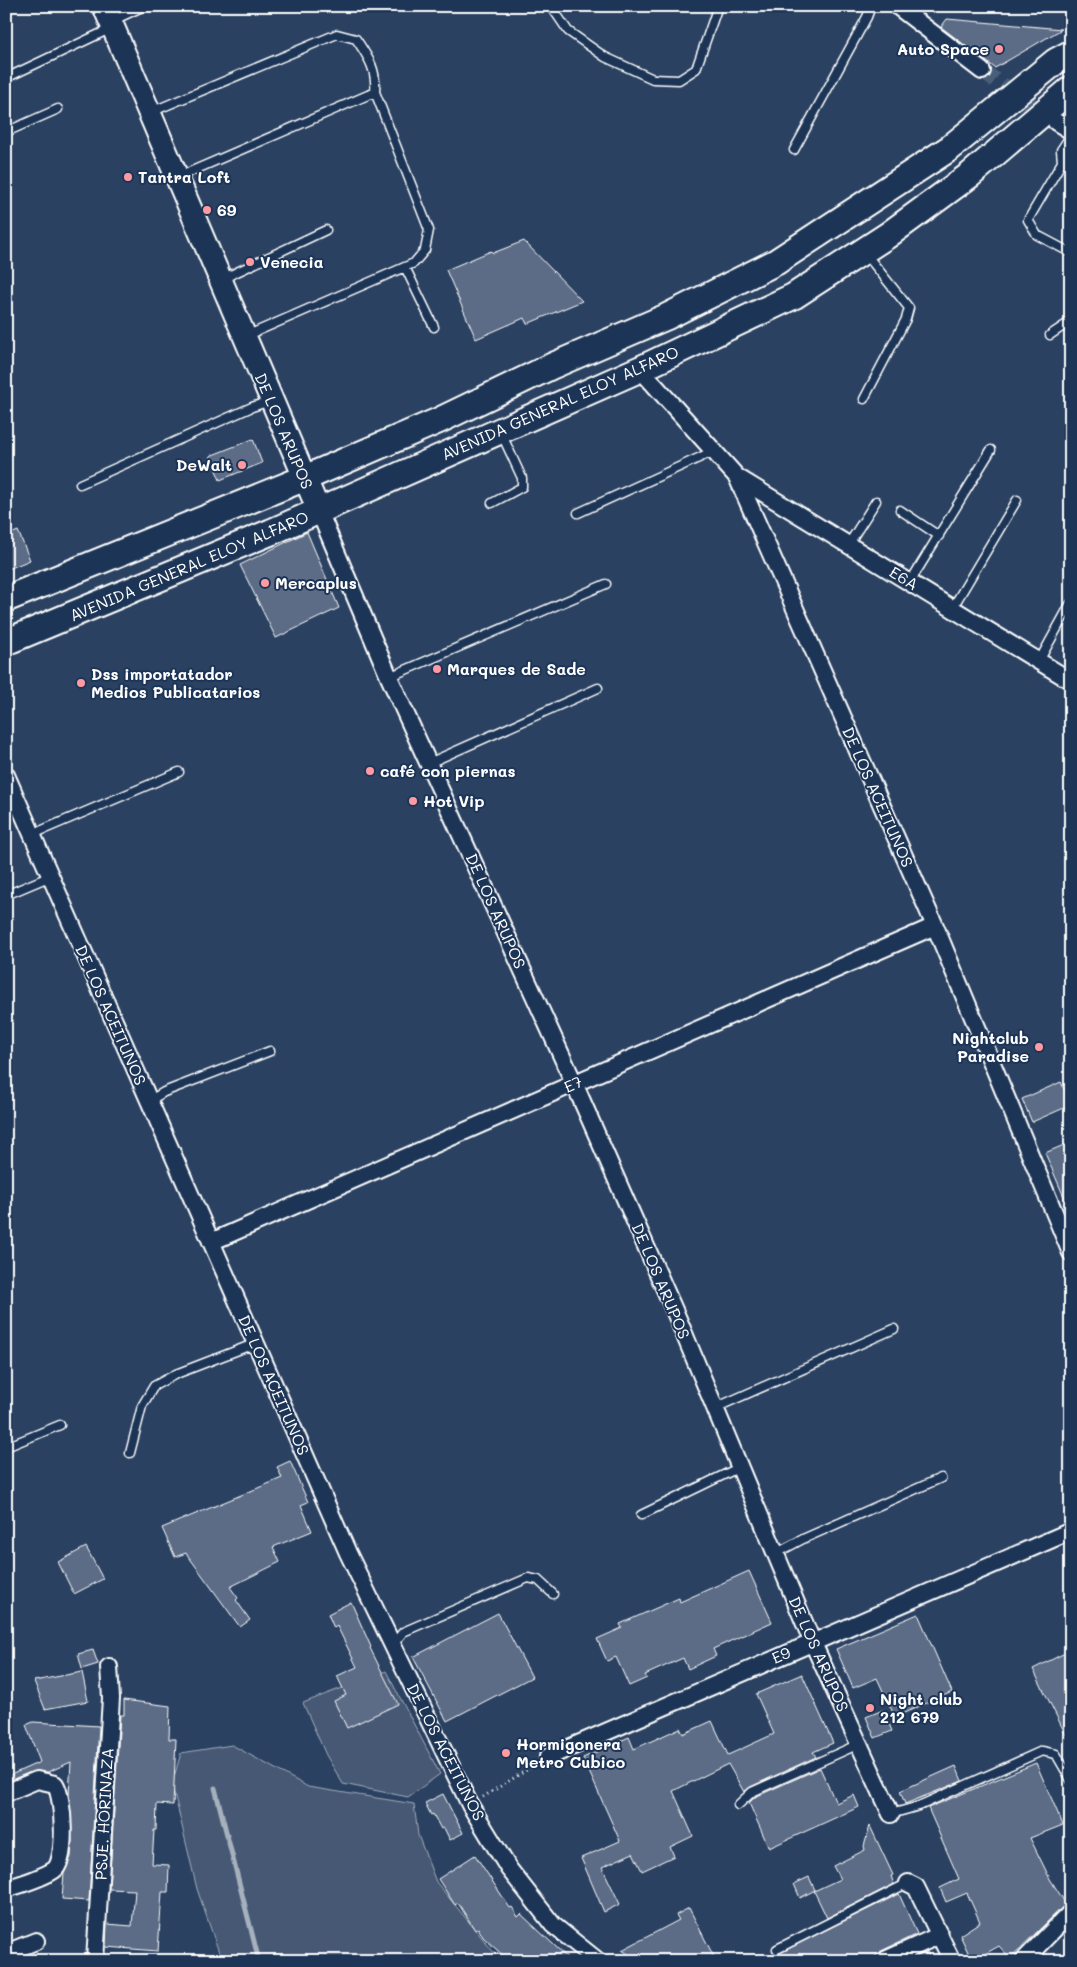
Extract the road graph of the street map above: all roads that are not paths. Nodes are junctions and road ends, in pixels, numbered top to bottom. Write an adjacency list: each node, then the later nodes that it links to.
1 (144, 6): 6 (lane)
2 (551, 6): 3 (lane)
3 (718, 6)
4 (871, 6): 18 (lane)
5 (897, 6): 8 (street)
6 (110, 18): 9 (lane); 13 (street, DE LOS ARUPOS)
7 (1071, 53): 38 (main road, AVENIDA GENERAL ELOY ALFARO)
8 (982, 71)
9 (6, 78)
10 (1071, 90): 23 (main road, AVENIDA GENERAL ELOY ALFARO)
11 (374, 92): 13 (lane); 21 (lane); 25 (lane)
12 (58, 109): 16 (lane)
13 (149, 114): 21 (street, DE LOS ARUPOS)
14 (1056, 122): 15 (street)
15 (1071, 131)
16 (6, 132)
17 (1071, 135): 19 (lane)
18 (794, 150)
19 (1062, 162): 20 (lane); 24 (lane)
20 (1071, 168)
21 (178, 177): 26 (street, DE LOS ARUPOS)
22 (326, 230): 26 (lane)
23 (864, 251): 31 (main road, AVENIDA GENERAL ELOY ALFARO); 32 (lane)
24 (1071, 254)
25 (405, 267): 28 (lane); 30 (lane)
26 (220, 280): 30 (street, DE LOS ARUPOS)
27 (1071, 321): 29 (lane)
28 (434, 327)
29 (1050, 335)
30 (245, 337): 33 (street, DE LOS ARUPOS)
31 (640, 369): 34 (main road, AVENIDA GENERAL ELOY ALFARO); 36 (street, DE LOS ACEITUNOS)
32 (864, 399)
33 (271, 401): 38 (street, DE LOS ARUPOS); 39 (lane)
34 (500, 430): 42 (lane); 44 (main road, AVENIDA GENERAL ELOY ALFARO)
35 (991, 450): 46 (lane)
36 (714, 451): 37 (street, DE LOS ACEITUNOS); 45 (lane)
37 (737, 477): 47 (street, E6A); 64 (street, DE LOS ACEITUNOS)
38 (305, 478): 44 (street, DE LOS ARUPOS); 50 (main road, AVENIDA GENERAL ELOY ALFARO)
39 (80, 484)
40 (1017, 500): 52 (lane)
41 (876, 501): 47 (lane)
42 (492, 503)
43 (900, 510): 46 (lane)
44 (318, 511): 53 (main road, AVENIDA GENERAL ELOY ALFARO); 55 (street, DE LOS ARUPOS)
45 (578, 513)
46 (938, 536): 48 (lane)
47 (848, 544): 48 (street, E6A)
48 (910, 582): 52 (street, E6A)
49 (606, 584): 55 (lane)
50 (6, 599)
51 (1071, 603): 54 (lane)
52 (953, 607): 54 (street, E6A)
53 (6, 642)
54 (1040, 660): 56 (street, E6A)
55 (389, 677): 58 (street, DE LOS ARUPOS)
56 (1071, 681)
57 (598, 688): 58 (lane)
58 (429, 763): 66 (street, DE LOS ARUPOS)
59 (179, 772): 61 (lane)
60 (6, 775): 61 (street, DE LOS ACEITUNOS)
61 (33, 834): 62 (street, DE LOS ACEITUNOS)
62 (51, 876): 63 (lane); 67 (street, DE LOS ACEITUNOS)
63 (6, 895)
64 (935, 926): 66 (street, E7); 69 (street, DE LOS ACEITUNOS)
65 (270, 1051): 67 (lane)
66 (574, 1083): 68 (street, E7); 72 (street, DE LOS ARUPOS)
67 (149, 1101): 68 (street, DE LOS ACEITUNOS)
68 (211, 1242): 71 (street, DE LOS ACEITUNOS)
69 (1071, 1253)
70 (894, 1329): 72 (lane)
71 (258, 1349): 75 (lane); 83 (street, DE LOS ACEITUNOS)
72 (715, 1408): 76 (street, DE LOS ARUPOS)
73 (60, 1425): 74 (lane)
74 (6, 1447)
75 (130, 1453)
76 (738, 1468): 78 (lane); 80 (street, DE LOS ARUPOS)
77 (941, 1478): 80 (lane)
78 (640, 1515)
79 (1071, 1531): 82 (street, E9)
80 (775, 1554): 82 (street, DE LOS ARUPOS)
81 (553, 1594): 83 (lane)
82 (812, 1641): 85 (street, DE LOS ARUPOS); 86 (street, E9)
83 (393, 1645): 99 (street, DE LOS ACEITUNOS)
84 (109, 1667): 98 (street, PSJE. HORINAZA)
85 (859, 1744): 89 (lane); 90 (street, DE LOS ARUPOS)
86 (548, 1757)
87 (1071, 1780): 90 (lane)
88 (6, 1793): 92 (street)
89 (738, 1805)
90 (891, 1814)
91 (908, 1883): 94 (street); 96 (lane)
92 (6, 1889)
93 (1071, 1912): 102 (street)
94 (940, 1935): 100 (street); 101 (street)
95 (36, 1941): 97 (street)
96 (777, 1949)
97 (6, 1953)
98 (95, 1961)
99 (598, 1961)
100 (883, 1961)
101 (952, 1961)
102 (1023, 1961)

